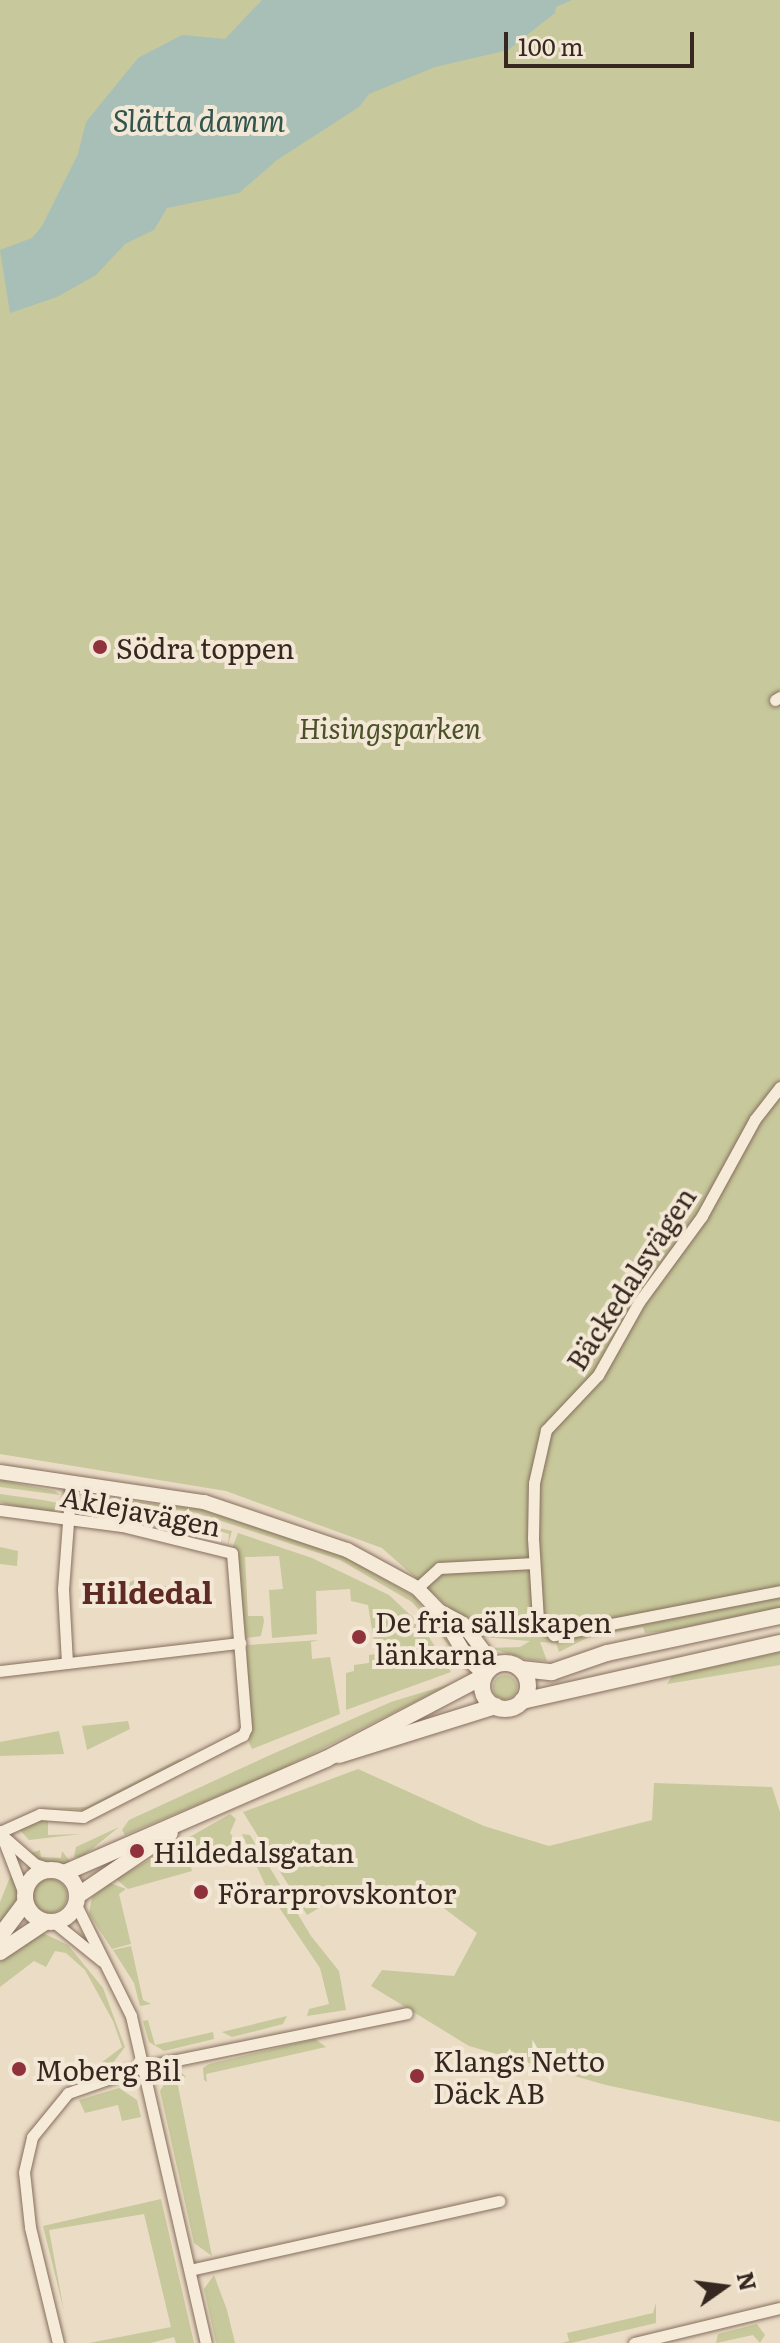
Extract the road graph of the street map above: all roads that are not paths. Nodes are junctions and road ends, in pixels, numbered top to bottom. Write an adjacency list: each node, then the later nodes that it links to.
1 (780, 1087): 6 (street, Bäckedalsvägen)
2 (0, 1472): 3 (street)
3 (71, 1482): 5 (street); 7 (street)
4 (0, 1510): 5 (street, Aklejavägen)
5 (67, 1519): 10 (street, Aklejavägen); 12 (street)
6 (534, 1563): 7 (street); 8 (street, Bäckedalsvägen)
7 (417, 1588): 15 (street)
8 (780, 1591)
9 (780, 1616): 13 (main road)
10 (240, 1643): 12 (street); 20 (street, Aklejavägen)
11 (780, 1643): 16 (main road)
12 (67, 1663): 14 (street)
13 (521, 1669): 15 (main road); 16 (main road)
14 (0, 1671)
15 (487, 1672): 17 (main road); 18 (main road)
16 (522, 1701): 17 (main road)
17 (495, 1706): 18 (main road)
18 (326, 1759): 19 (main road)
19 (188, 1820): 21 (main road); 23 (main road)
20 (1, 1833): 21 (street); 22 (street)
21 (58, 1872): 22 (main road); 23 (main road)
22 (25, 1898): 24 (main road); 25 (main road)
23 (77, 1900): 24 (main road); 27 (street)
24 (50, 1922): 26 (main road); 27 (street)
25 (0, 1936)
26 (0, 1952)
27 (102, 1961): 29 (street)
28 (407, 2013): 29 (street)
29 (142, 2067): 31 (street); 33 (street)
30 (499, 2201): 31 (street)
31 (190, 2270): 34 (street)
32 (780, 2308): 35 (street)
33 (58, 2343)
34 (206, 2343)
35 (634, 2343)

